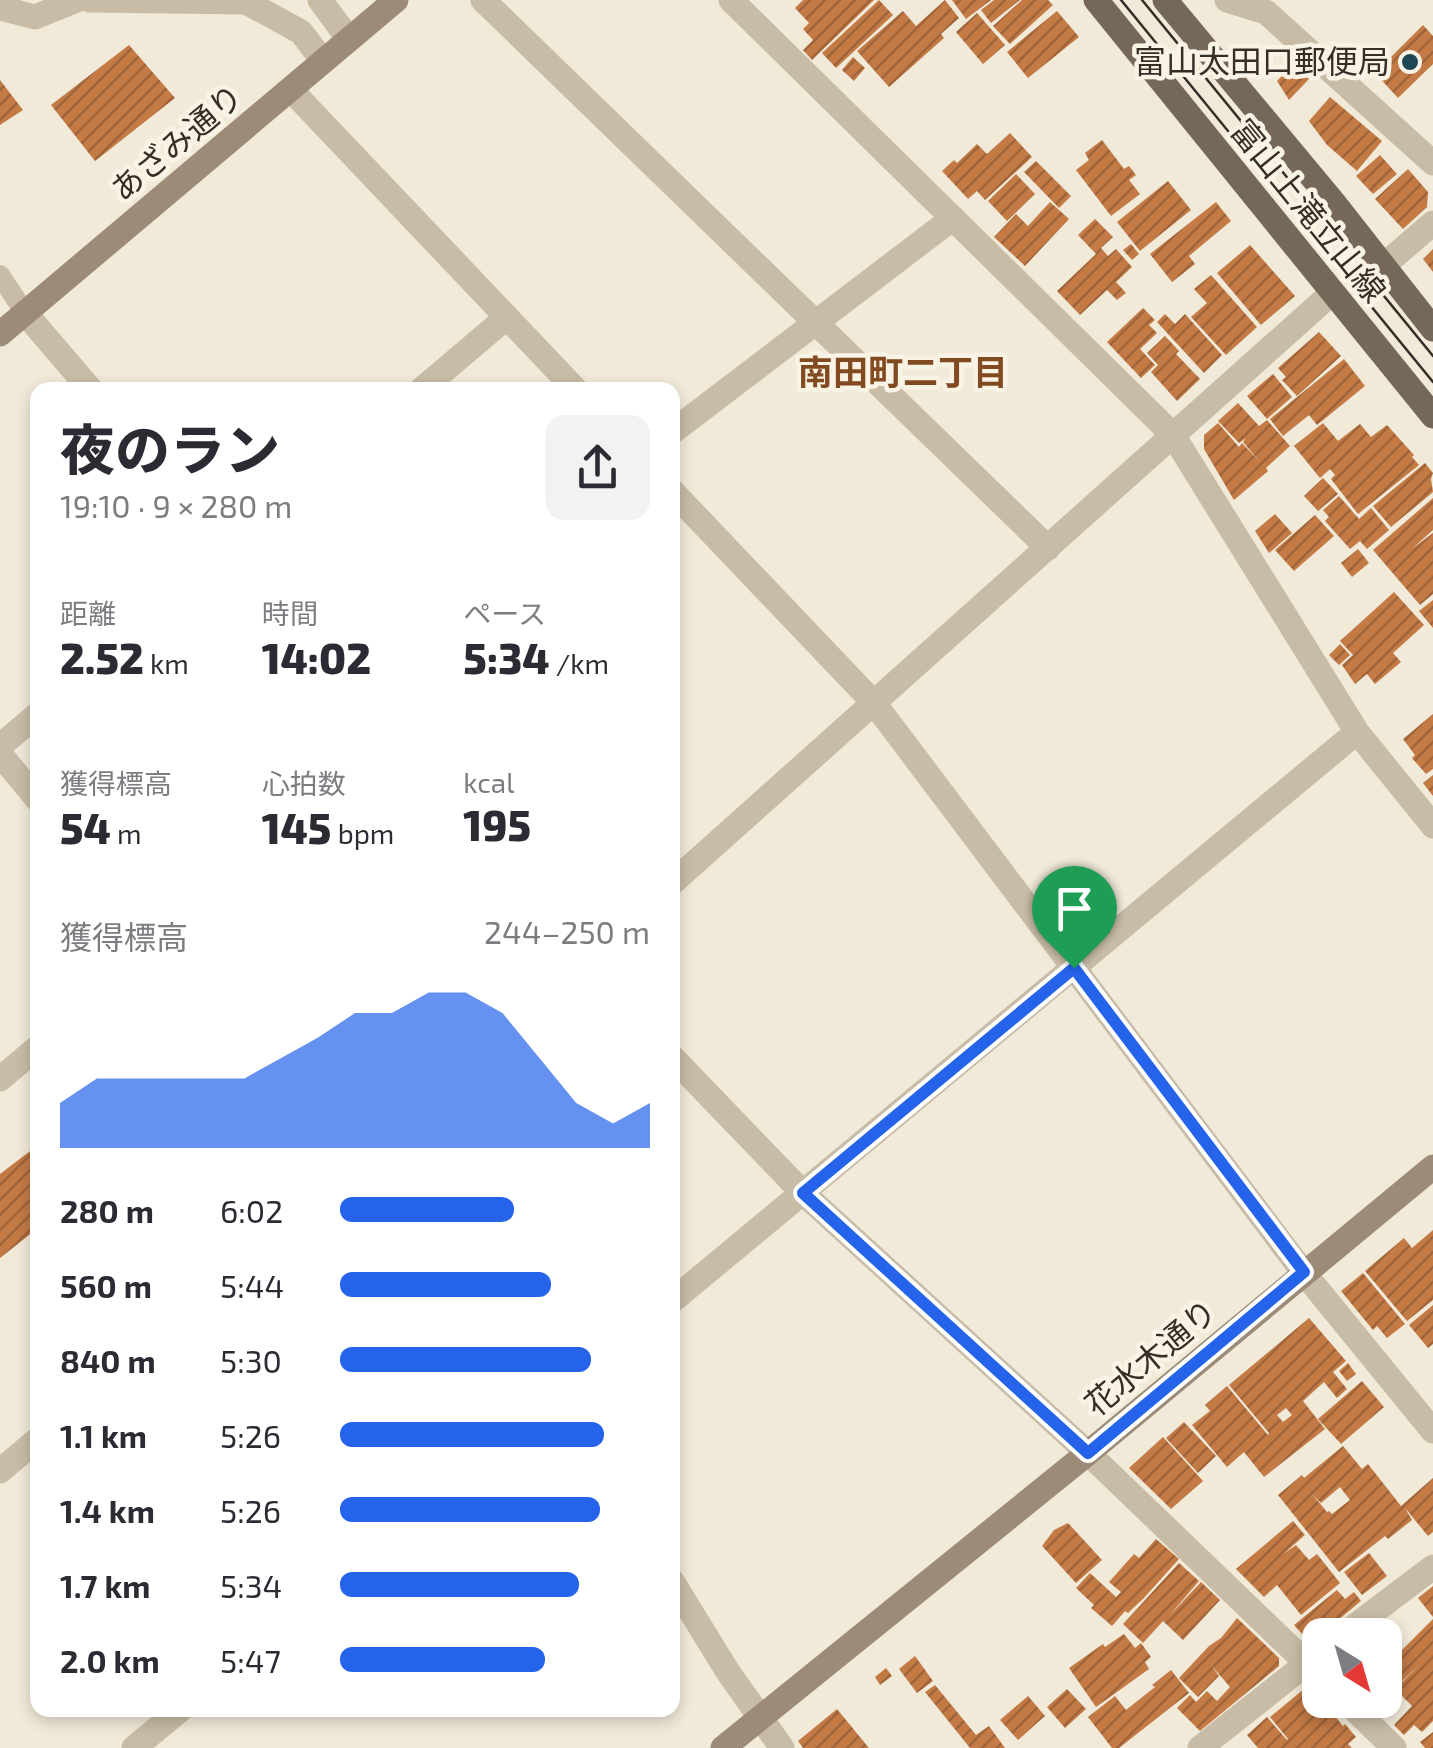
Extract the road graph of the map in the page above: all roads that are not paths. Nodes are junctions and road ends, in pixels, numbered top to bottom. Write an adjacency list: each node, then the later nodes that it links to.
1 (76, 0): 10 (street)
2 (90, 0): 13 (street)
3 (320, 0): 12 (street)
4 (396, 0): 12 (street, あざみ通り)
5 (483, 0): 23 (street)
6 (731, 0): 16 (street)
7 (1096, 0): 20 (main road, 富山上滝立山線)
8 (1165, 0): 18 (main road, 富山上滝立山線)
9 (1228, 0): 11 (street)
10 (0, 5)
11 (1272, 6): 15 (street)
12 (348, 38): 13 (street, あざみ通り)
13 (323, 61): 14 (street, あざみ通り)
14 (291, 90): 21 (street, あざみ通り); 22 (street)
15 (1433, 164)
16 (953, 218): 23 (street); 31 (street)
17 (1433, 223): 18 (street)
18 (1383, 266): 24 (main road, 富山上滝立山線)
19 (0, 275): 21 (lane)
20 (1332, 293): 29 (main road, 富山上滝立山線); 31 (street)
21 (25, 313): 25 (street, あざみ通り); 26 (street)
22 (507, 317): 27 (street); 28 (street)
23 (817, 322): 30 (street); 33 (street)
24 (1433, 329)
25 (0, 334)
26 (84, 382)
27 (430, 382)
28 (568, 382)
29 (1433, 416)
30 (680, 426)
31 (1174, 435): 33 (street); 36 (street)
32 (680, 499): 34 (street)
33 (1048, 548): 34 (street)
34 (874, 702): 41 (street); 42 (street)
35 (30, 721): 37 (street)
36 (1357, 732): 40 (street); 42 (street)
37 (0, 746)
38 (0, 754): 39 (street)
39 (30, 790)
40 (1433, 826)
41 (680, 876)
42 (1074, 968): 47 (street); 48 (street)
43 (30, 1060): 45 (street)
44 (680, 1065): 47 (street)
45 (0, 1079)
46 (1433, 1167): 48 (street, 花水木通り)
47 (803, 1193): 49 (street); 52 (street)
48 (1304, 1272): 50 (street); 52 (street, 花水木通り)
49 (680, 1294)
50 (1433, 1431)
51 (30, 1446): 53 (street)
52 (1088, 1453): 57 (street); 60 (street, 花水木通り)
53 (0, 1471)
54 (1433, 1567): 56 (street)
55 (680, 1594): 60 (street)
56 (1366, 1618)
57 (1302, 1651)
58 (1302, 1674): 65 (street)
59 (172, 1717): 62 (street)
60 (762, 1717): 63 (street, 花水木通り); 64 (street)
61 (1363, 1718): 66 (street)
62 (134, 1748)
63 (723, 1748)
64 (782, 1748)
65 (1200, 1748)
66 (1394, 1748)

